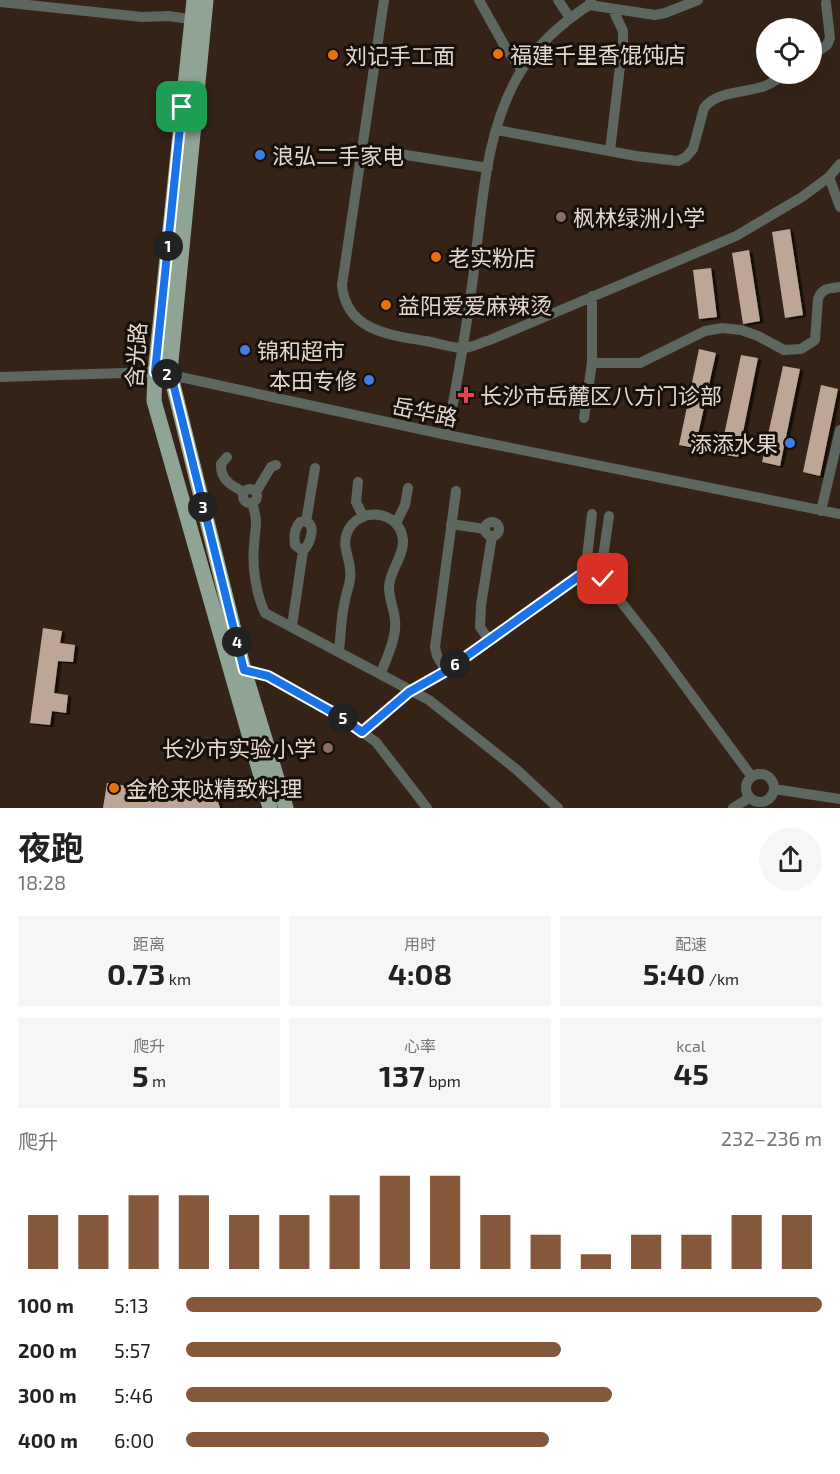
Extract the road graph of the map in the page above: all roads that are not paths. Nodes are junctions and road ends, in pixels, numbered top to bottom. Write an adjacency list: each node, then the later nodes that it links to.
1 (194, 0): 12 (main road, 含光路)
2 (206, 0): 12 (main road, 含光路)
3 (384, 0): 17 (street)
4 (479, 0): 14 (street)
5 (558, 0): 11 (street)
6 (698, 0): 10 (street)
7 (0, 2): 12 (street)
8 (590, 2): 10 (street); 11 (street)
9 (826, 3): 13 (street)
10 (613, 10): 18 (street)
11 (570, 18): 14 (street)
12 (198, 20): 27 (main road, 含光路); 28 (main road, 含光路)
13 (822, 49)
14 (522, 70): 16 (street)
15 (769, 84): 18 (street)
16 (497, 130): 18 (street); 20 (street)
17 (362, 148): 20 (street); 25 (street)
18 (610, 151)
19 (840, 164): 21 (street)
20 (488, 168): 25 (street)
21 (829, 177): 22 (street); 24 (street)
22 (840, 207)
23 (840, 287): 26 (street)
24 (592, 296): 25 (street); 26 (street)
25 (464, 348): 32 (street)
26 (592, 363): 30 (street)
27 (155, 372): 28 (street, 岳华路); 29 (street, 岳华路); 61 (main road, 含光路)
28 (171, 375): 32 (street, 岳华路); 52 (main road, 含光路)
29 (0, 377)
30 (584, 418)
31 (840, 430): 40 (street)
32 (447, 435): 40 (street, 岳华路)
33 (227, 457): 39 (street)
34 (276, 465): 39 (street)
35 (315, 468): 49 (street)
36 (358, 482): 43 (street)
37 (408, 488): 45 (street)
38 (456, 491): 46 (street)
39 (251, 496): 49 (street)
40 (821, 511): 42 (street, 岳华路)
41 (592, 514): 47 (street)
42 (840, 514)
43 (363, 516): 45 (street); 51 (street)
44 (609, 516): 48 (street)
45 (396, 523): 54 (street)
46 (451, 524): 50 (street); 53 (street)
47 (585, 575): 48 (street); 50 (street)
48 (600, 578): 57 (street)
49 (292, 626): 51 (street)
50 (489, 640): 53 (street)
51 (339, 650): 54 (street)
52 (244, 670): 56 (street); 62 (main road, 含光路)
53 (446, 671): 55 (street)
54 (381, 673): 55 (street)
55 (413, 690): 56 (street); 64 (street)
56 (362, 732): 63 (street)
57 (752, 777): 58 (street); 59 (street)
58 (774, 789): 59 (street); 60 (street)
59 (749, 798): 65 (street)
60 (840, 799)
61 (270, 808)
62 (286, 808)
63 (427, 808)
64 (558, 808)
65 (733, 808)

